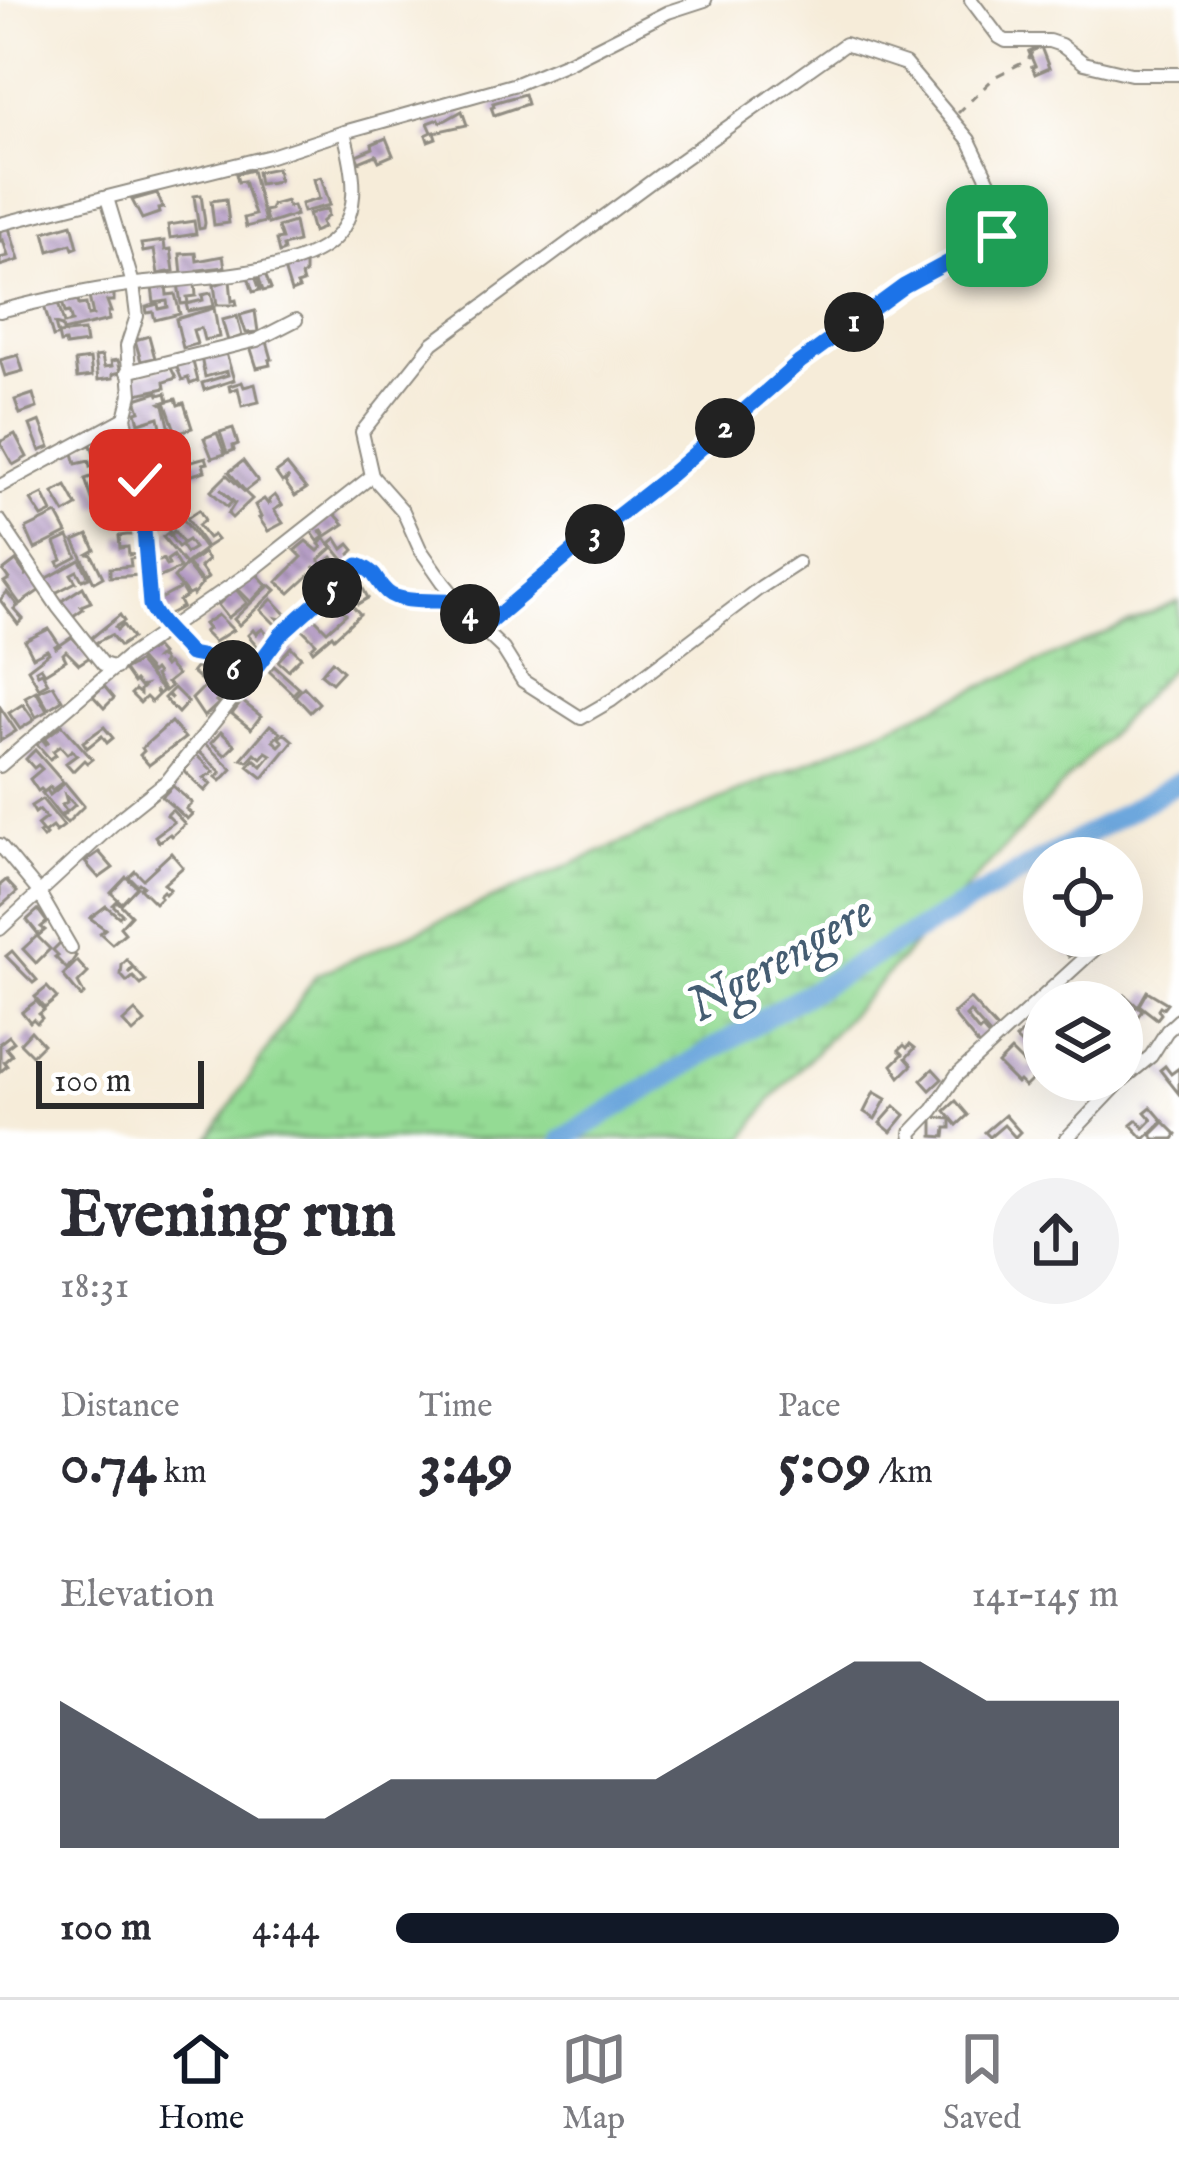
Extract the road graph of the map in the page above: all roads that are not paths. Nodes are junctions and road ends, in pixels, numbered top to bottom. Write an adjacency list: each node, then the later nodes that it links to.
1 (705, 0): 4 (street)
2 (971, 0): 3 (street)
3 (1179, 74)
4 (344, 132): 5 (street); 7 (street)
5 (107, 198): 6 (street); 7 (street)
6 (0, 224)
7 (133, 284): 8 (street); 10 (street)
8 (0, 311)
9 (296, 320): 10 (street)
10 (128, 372): 11 (street)
11 (125, 418): 13 (street); 17 (street)
12 (373, 476): 17 (street); 18 (street); 18 (street)
13 (0, 487)
14 (0, 521): 19 (street)
15 (798, 563): 18 (street)
16 (361, 565): 20 (street)
17 (170, 629): 19 (street); 20 (street)
18 (482, 629)
19 (116, 668): 21 (street)
20 (237, 693): 23 (street)
21 (0, 766)
22 (0, 845): 23 (street)
23 (38, 891): 24 (street); 25 (street)
24 (0, 929)
25 (71, 948)
26 (1086, 957): 32 (street)
27 (1179, 1020): 28 (street)
28 (1167, 1031): 29 (street); 30 (street)
29 (1179, 1046)
30 (1143, 1062)
31 (1102, 1101): 33 (street)
32 (912, 1139)
33 (1066, 1139)

